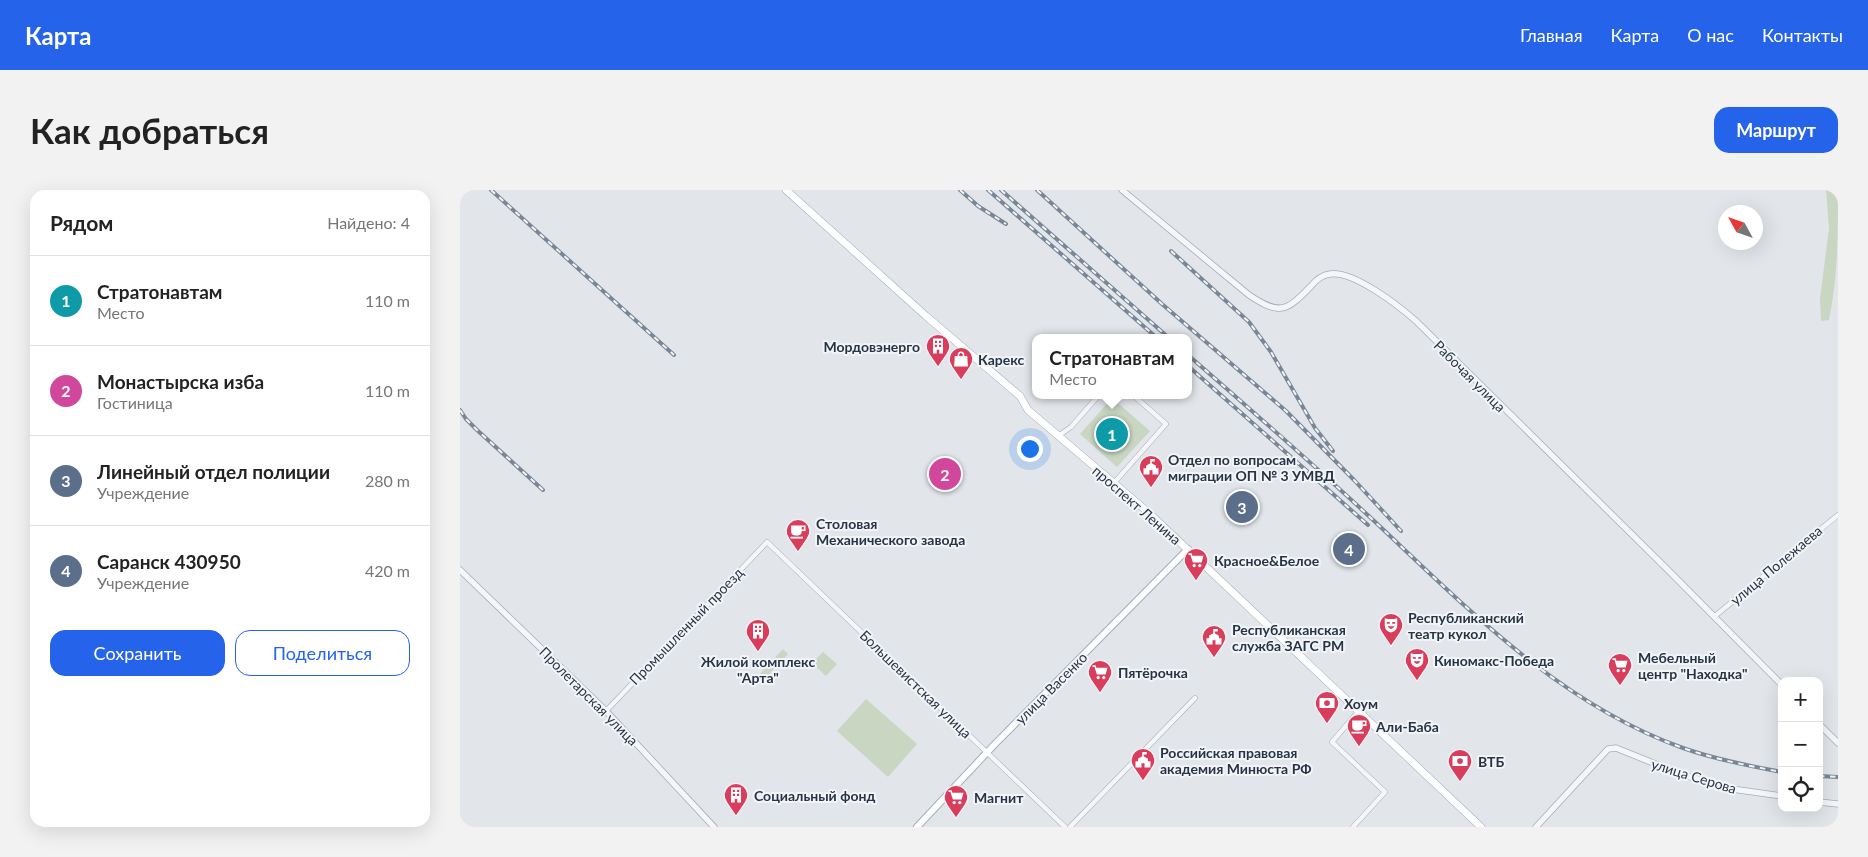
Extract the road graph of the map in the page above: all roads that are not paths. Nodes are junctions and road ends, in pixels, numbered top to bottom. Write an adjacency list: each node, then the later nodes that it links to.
1 (786, 190): 5 (main road, проспект Ленина)
2 (1122, 190): 11 (street, Рабочая улица)
3 (1095, 399): 5 (street)
4 (1138, 399): 6 (street)
5 (1058, 436): 6 (main road, проспект Ленина)
6 (1113, 484): 9 (main road, проспект Ленина)
7 (1838, 515): 11 (street, улица Полежаева)
8 (766, 542): 14 (street, Промышленный проезд); 18 (street, Большевистская улица)
9 (1188, 550): 15 (main road, проспект Ленина); 18 (main road, улица Васенко)
10 (460, 570): 14 (street, Пролетарская улица)
11 (1715, 616): 12 (street, Рабочая улица)
12 (1778, 681)
13 (1196, 698): 25 (street)
14 (606, 710): 22 (street, Пролетарская улица)
15 (1358, 712): 26 (street); 27 (main road, проспект Ленина)
16 (1823, 728): 17 (street)
17 (1838, 743)
18 (987, 753): 23 (main road, улица Васенко); 24 (street, Большевистская улица)
19 (1778, 795): 28 (street, улица Серова)
20 (1823, 802): 21 (street)
21 (1838, 804)
22 (714, 827)
23 (916, 827)
24 (1065, 827)
25 (1070, 827)
26 (1353, 827)
27 (1481, 827)
28 (1536, 827)

